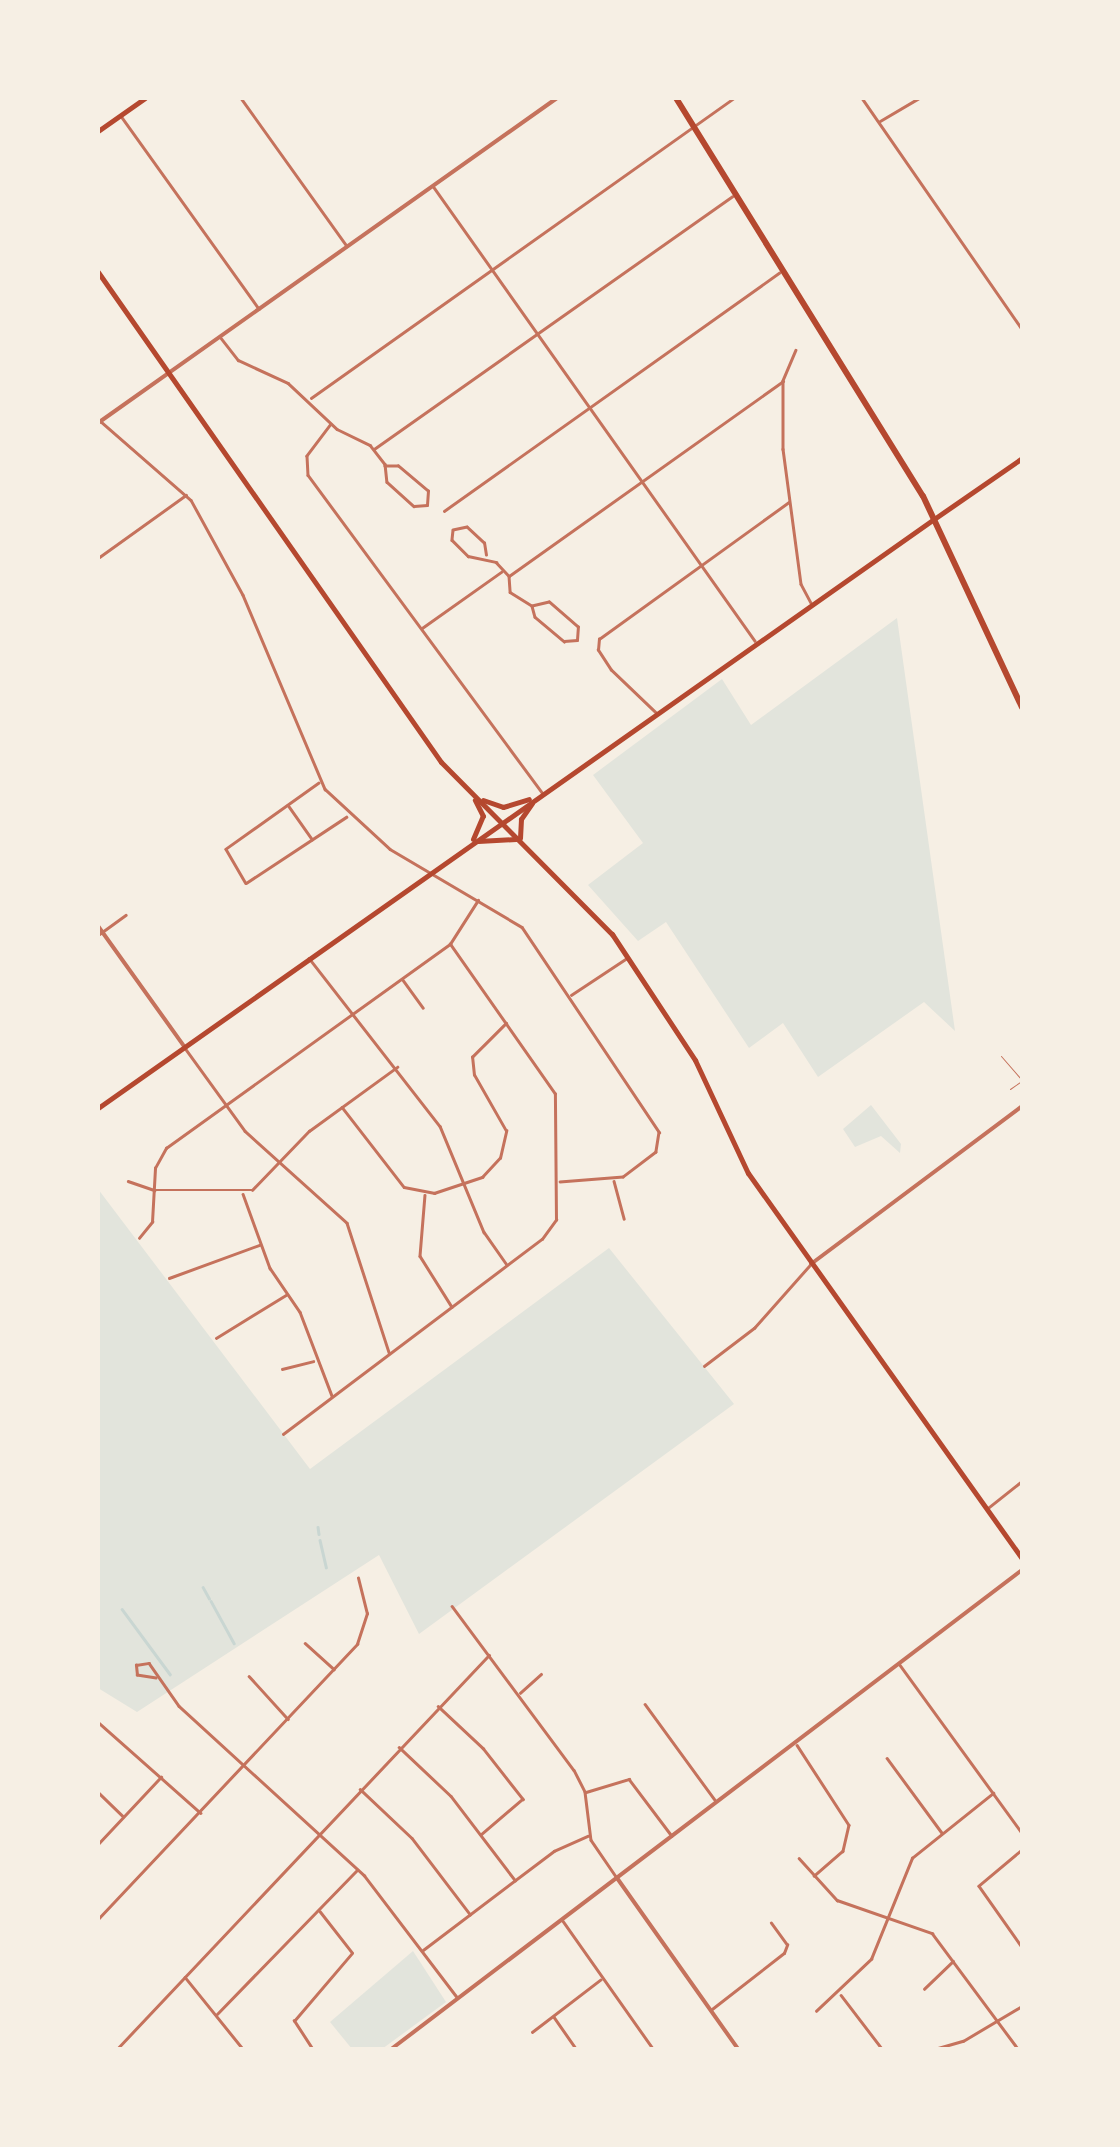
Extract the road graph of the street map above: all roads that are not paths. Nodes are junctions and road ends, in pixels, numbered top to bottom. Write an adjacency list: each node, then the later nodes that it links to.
1 (144, 98): 8 (main road)
2 (241, 98): 14 (street)
3 (557, 98): 12 (street)
4 (676, 98): 10 (highway)
5 (734, 98): 10 (street)
6 (862, 98): 9 (street)
7 (920, 98): 9 (street)
8 (120, 115): 11 (main road); 18 (street)
9 (878, 122): 19 (street)
10 (694, 126): 13 (highway); 16 (street)
11 (99, 129)
12 (432, 185): 14 (street); 16 (street)
13 (737, 193): 15 (highway); 20 (street)
14 (347, 246): 18 (street)
15 (784, 269): 26 (street); 36 (highway)
16 (491, 270): 20 (street); 25 (street)
17 (98, 272): 23 (main road)
18 (259, 310): 21 (street)
19 (1022, 329)
20 (537, 334): 26 (street); 29 (street)
21 (220, 337): 23 (street); 25 (street)
22 (796, 350): 24 (street)
23 (166, 374): 27 (street); 49 (main road)
24 (782, 381): 32 (street); 34 (street)
25 (311, 398): 28 (street)
26 (589, 408): 32 (street); 35 (street)
27 (98, 421): 33 (street)
28 (332, 424): 29 (street); 44 (street)
29 (374, 449): 31 (street)
30 (1022, 458): 36 (main road)
31 (385, 466): 31 (street)
32 (642, 481): 39 (street); 41 (street)
33 (187, 494): 38 (street); 48 (street)
34 (789, 502): 39 (street); 42 (street)
35 (444, 511)
36 (934, 519): 42 (main road); 46 (highway)
37 (486, 556): 37 (street); 40 (street)
38 (98, 558)
39 (701, 565): 45 (street); 47 (street)
40 (502, 571): 41 (street); 44 (street)
41 (508, 576): 43 (street)
42 (811, 603): 45 (main road)
43 (532, 606): 43 (street)
44 (422, 628): 50 (street)
45 (756, 642): 47 (main road)
46 (1022, 707)
47 (656, 712): 50 (main road)
48 (320, 782): 51 (street); 52 (street)
49 (472, 792): 50 (main road); 53 (main road); 56 (main road)
50 (539, 794): 53 (main road); 55 (main road)
51 (288, 805): 54 (street); 54 (street)
52 (348, 816): 54 (street); 57 (street)
53 (501, 822): 55 (main road); 56 (main road)
54 (313, 840)
55 (520, 841): 56 (main road); 64 (main road)
56 (470, 844): 57 (main road)
57 (432, 870): 58 (street); 63 (main road)
58 (479, 898): 62 (street); 66 (street)
59 (126, 914): 61 (street)
60 (98, 926): 61 (street)
61 (100, 934): 70 (street)
62 (450, 944): 65 (street); 69 (street)
63 (309, 958): 68 (street); 70 (main road)
64 (628, 958): 66 (street); 90 (main road)
65 (402, 978): 67 (street); 68 (street)
66 (570, 996): 80 (street)
67 (423, 1008)
68 (350, 1016): 72 (street); 75 (street)
69 (506, 1023): 82 (street); 83 (street)
70 (184, 1046): 75 (street); 78 (main road)
71 (1002, 1056): 73 (lane)
72 (398, 1067): 76 (street); 83 (street)
73 (1021, 1081): 74 (lane)
74 (1010, 1089)
75 (225, 1105): 79 (street); 84 (street)
76 (342, 1106): 79 (street); 86 (street)
77 (1022, 1106): 90 (street)
78 (98, 1108)
79 (280, 1162): 85 (street); 96 (street)
80 (613, 1180): 82 (street); 87 (street)
81 (128, 1181): 84 (street)
82 (560, 1182): 91 (street)
83 (464, 1184): 86 (street); 91 (street)
84 (154, 1190): 85 (street); 88 (street)
85 (243, 1193): 89 (street)
86 (425, 1194): 94 (street)
87 (624, 1219)
88 (139, 1238)
89 (261, 1244): 92 (street); 93 (street)
90 (811, 1264): 98 (street); 103 (main road)
91 (507, 1265): 94 (street)
92 (169, 1278)
93 (287, 1294): 95 (street); 97 (street)
94 (452, 1307): 96 (street)
95 (216, 1338)
96 (390, 1354): 100 (street)
97 (314, 1360): 99 (street); 100 (street)
98 (704, 1366)
99 (282, 1369)
100 (332, 1396): 101 (street)
101 (283, 1434)
102 (1022, 1481): 103 (street)
103 (987, 1508): 104 (main road)
104 (1022, 1558)
105 (1022, 1570): 110 (street)
106 (358, 1578): 111 (street)
107 (452, 1606): 109 (street)
108 (305, 1643): 111 (street)
109 (488, 1654): 115 (street); 117 (street)
110 (899, 1664): 120 (street); 128 (street)
111 (334, 1670): 118 (street)
112 (541, 1674): 115 (street)
113 (249, 1676): 118 (street)
114 (156, 1678): 123 (street)
115 (518, 1694): 127 (street)
116 (646, 1704): 129 (street)
117 (437, 1705): 121 (street); 135 (street)
118 (288, 1719): 123 (street)
119 (98, 1722): 124 (street)
120 (796, 1744): 129 (street); 142 (street)
121 (398, 1746): 125 (street); 135 (street)
122 (887, 1758): 133 (street)
123 (246, 1764): 130 (street); 132 (street)
124 (162, 1776): 130 (street); 131 (street)
125 (359, 1788): 132 (street); 146 (street)
126 (98, 1792): 131 (street)
127 (585, 1792): 136 (street); 137 (street)
128 (993, 1793): 133 (street); 134 (street)
129 (717, 1803): 137 (street)
130 (201, 1812): 148 (street)
131 (124, 1817): 138 (street)
132 (318, 1832): 141 (street); 154 (street)
133 (942, 1833): 147 (street)
134 (1022, 1833)
135 (480, 1835): 144 (street)
136 (590, 1836): 143 (street); 144 (street)
137 (672, 1836): 143 (street)
138 (98, 1844)
139 (1022, 1850): 151 (street)
140 (799, 1858): 142 (street)
141 (358, 1869): 145 (street); 152 (street)
142 (813, 1877): 147 (street)
143 (616, 1878): 149 (street); 160 (street)
144 (515, 1880): 146 (street)
145 (319, 1911): 162 (street); 168 (street)
146 (470, 1914): 152 (street)
147 (888, 1916): 153 (street); 157 (street)
148 (98, 1920)
149 (562, 1920): 155 (street); 158 (street)
150 (771, 1923): 160 (street)
151 (1022, 1947)
152 (423, 1950): 158 (street)
153 (954, 1960): 156 (street); 164 (street)
154 (184, 1976): 162 (street); 166 (street)
155 (601, 1979): 163 (street); 171 (street)
156 (924, 1989)
157 (840, 1994): 161 (street); 173 (street)
158 (458, 1998): 169 (street)
159 (1022, 2006): 164 (street)
160 (712, 2009): 172 (street)
161 (816, 2011)
162 (217, 2014): 167 (street)
163 (554, 2016): 165 (street); 170 (street)
164 (999, 2020): 174 (street); 175 (street)
165 (532, 2032)
166 (116, 2050)
167 (244, 2050)
168 (313, 2050)
169 (390, 2050)
170 (577, 2050)
171 (654, 2050)
172 (739, 2050)
173 (883, 2050)
174 (931, 2050)
175 (1019, 2050)

